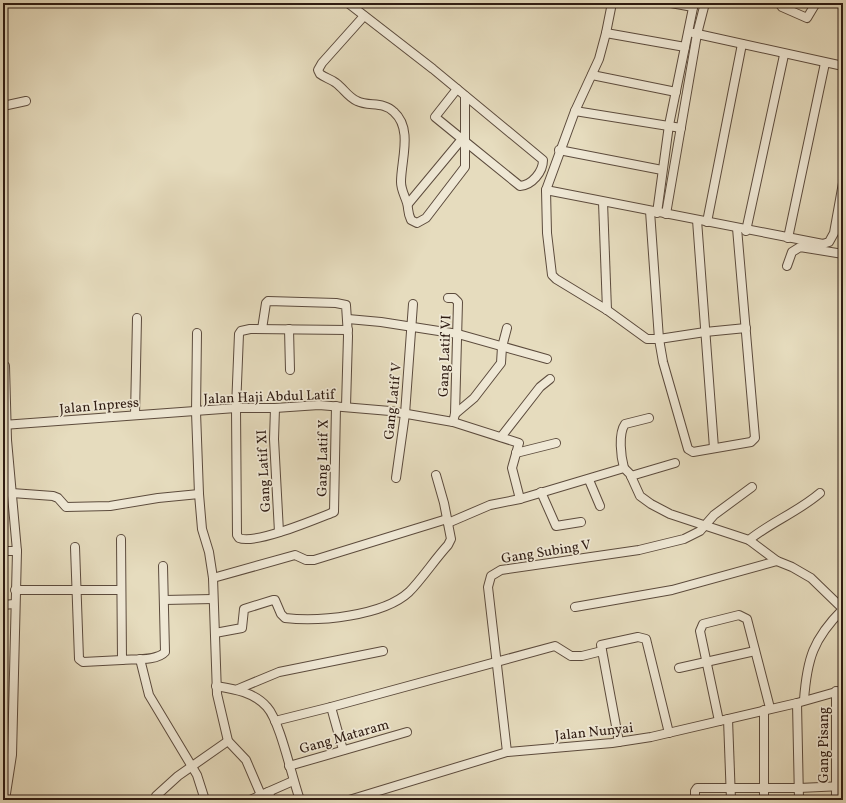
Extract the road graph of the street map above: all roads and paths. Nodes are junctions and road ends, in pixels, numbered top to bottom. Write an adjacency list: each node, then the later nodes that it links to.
1 (348, 3): 8 (street)
2 (612, 3): 9 (street)
3 (671, 3): 7 (street)
4 (704, 3): 11 (street)
5 (779, 3): 6 (street)
6 (816, 3)
7 (693, 5): 10 (street)
8 (364, 16): 18 (street); 32 (street)
9 (606, 32): 13 (street); 17 (street)
10 (688, 32): 11 (street); 13 (street)
11 (697, 34): 12 (street); 25 (street)
12 (742, 44): 14 (street); 36 (street)
13 (684, 47): 19 (street)
14 (784, 55): 15 (street); 38 (street)
15 (825, 63): 16 (street); 39 (street)
16 (843, 66)
17 (592, 75): 19 (street); 23 (street)
18 (458, 89): 20 (street); 26 (street)
19 (676, 92): 24 (street)
20 (464, 96): 26 (street); 26 (street)
21 (26, 101): 22 (street)
22 (3, 106)
23 (575, 111): 24 (street); 27 (street)
24 (669, 125): 25 (street); 28 (street)
25 (681, 128): 34 (street)
26 (464, 141): 32 (street); 32 (street)
27 (559, 150): 28 (street); 30 (street)
28 (662, 170): 33 (street)
29 (843, 183): 39 (street)
30 (546, 190): 31 (street); 44 (street)
31 (603, 202): 33 (street); 44 (street)
32 (408, 204)
33 (653, 212): 34 (street); 56 (street)
34 (666, 214): 35 (street)
35 (697, 220): 36 (street); 53 (street)
36 (708, 222): 37 (street)
37 (737, 228): 38 (street); 49 (street)
38 (746, 230): 39 (street)
39 (788, 238)
40 (843, 254): 41 (street)
41 (787, 266)
42 (448, 298): 55 (street, Gang Latif VI)
43 (413, 304): 47 (street, Gang Latif V)
44 (607, 310): 56 (street)
45 (137, 318): 68 (street)
46 (348, 319): 47 (street); 50 (street); 52 (street)
47 (412, 327): 55 (street); 67 (street, Gang Latif V)
48 (507, 328): 57 (street)
49 (746, 328): 53 (street); 74 (street)
50 (262, 329): 51 (street); 64 (street)
51 (289, 329): 52 (street); 60 (street)
52 (348, 330): 63 (street)
53 (704, 332): 56 (street); 74 (street)
54 (197, 333): 66 (street)
55 (458, 334): 57 (street); 69 (street, Gang Latif VI)
56 (659, 339): 74 (street)
57 (502, 347): 58 (street); 69 (street)
58 (547, 359)
59 (5, 366): 71 (street)
60 (290, 370)
61 (550, 379): 72 (street)
62 (336, 406): 63 (street, Jalan Haji Abdul Latif); 65 (street, Jalan Haji Abdul Latif); 92 (street, Gang Latif X)
63 (346, 406): 67 (street, Jalan Haji Abdul Latif)
64 (236, 408): 65 (street, Jalan Haji Abdul Latif); 66 (street, Jalan Haji Abdul Latif); 92 (street)
65 (275, 408): 92 (street, Gang Latif XI)
66 (196, 412): 68 (street, Jalan Inpress); 85 (street)
67 (404, 414): 69 (street, Jalan Haji Abdul Latif); 80 (street, Gang Latif V)
68 (135, 415): 71 (street, Jalan Inpress)
69 (454, 418): 72 (street, Jalan Haji Abdul Latif)
70 (649, 418): 77 (street)
71 (5, 425): 84 (street)
72 (501, 437): 75 (street, Jalan Haji Abdul Latif)
73 (556, 443): 75 (street)
74 (714, 448)
75 (516, 453): 87 (street)
76 (675, 463): 79 (street)
77 (624, 468): 79 (street); 81 (street)
78 (436, 475): 89 (street)
79 (631, 476): 91 (street)
80 (396, 478)
81 (589, 480): 83 (street); 88 (street)
82 (752, 487): 91 (street, Gang Subing V)
83 (541, 492): 87 (street); 90 (street)
84 (12, 493): 85 (street); 97 (street)
85 (199, 494): 100 (street)
86 (820, 494): 94 (street)
87 (520, 499): 89 (street)
88 (600, 506)
89 (447, 521): 100 (street); 110 (street)
90 (581, 522)
91 (706, 525): 94 (street); 116 (street, Gang Subing V)
92 (279, 532)
93 (121, 539): 103 (street)
94 (749, 540): 98 (street)
95 (75, 546): 102 (street)
96 (3, 551): 97 (street)
97 (16, 552): 101 (street)
98 (777, 561): 108 (street); 109 (street)
99 (163, 566): 105 (street)
100 (213, 578): 104 (street)
101 (15, 590): 102 (street); 106 (street)
102 (77, 590): 103 (street); 115 (street)
103 (121, 590): 115 (street)
104 (213, 599): 105 (street); 110 (street)
105 (164, 600): 114 (street)
106 (14, 604): 107 (street); 144 (street)
107 (3, 605)
108 (575, 606)
109 (843, 609): 122 (street)
110 (215, 633): 119 (street)
111 (383, 651): 120 (street)
112 (602, 651): 116 (street); 129 (street); 131 (street)
113 (755, 651): 117 (street); 117 (street); 124 (street)
114 (140, 659): 115 (street); 135 (street)
115 (122, 660)
116 (498, 661): 123 (street); 133 (street, Gang Subing V)
117 (707, 662): 118 (street); 127 (street)
118 (679, 668)
119 (216, 686): 120 (street); 130 (street)
120 (238, 689): 126 (street)
121 (840, 690): 122 (street, Jalan Nunyai); 137 (street, Gang Pisang)
122 (801, 701): 124 (street, Jalan Nunyai); 138 (street)
123 (331, 708): 126 (street); 132 (street)
124 (767, 709): 125 (street, Jalan Nunyai); 140 (street)
125 (728, 719): 127 (street, Jalan Nunyai); 139 (street)
126 (275, 721): 134 (street)
127 (719, 721): 129 (street, Jalan Nunyai)
128 (407, 732): 132 (street, Gang Mataram)
129 (669, 733): 131 (street, Jalan Nunyai)
130 (228, 741): 135 (street); 141 (street)
131 (619, 742): 133 (street, Jalan Nunyai)
132 (343, 750): 134 (street, Gang Mataram)
133 (507, 752): 143 (street, Jalan Nunyai)
134 (289, 766): 136 (street)
135 (191, 767): 142 (street); 145 (street)
136 (293, 781): 141 (street); 148 (street)
137 (839, 786): 138 (street); 154 (street, Gang Pisang)
138 (799, 788): 140 (street); 153 (street)
139 (731, 789): 140 (street); 150 (street); 151 (street)
140 (765, 789): 152 (street)
141 (265, 794): 146 (street); 147 (street)
142 (156, 796)
143 (364, 798): 149 (street, Jalan Nunyai)
144 (5, 800)
145 (205, 800)
146 (250, 800)
147 (272, 800)
148 (300, 800)
149 (349, 800)
150 (695, 800)
151 (731, 800)
152 (764, 800)
153 (799, 800)
154 (836, 800)

